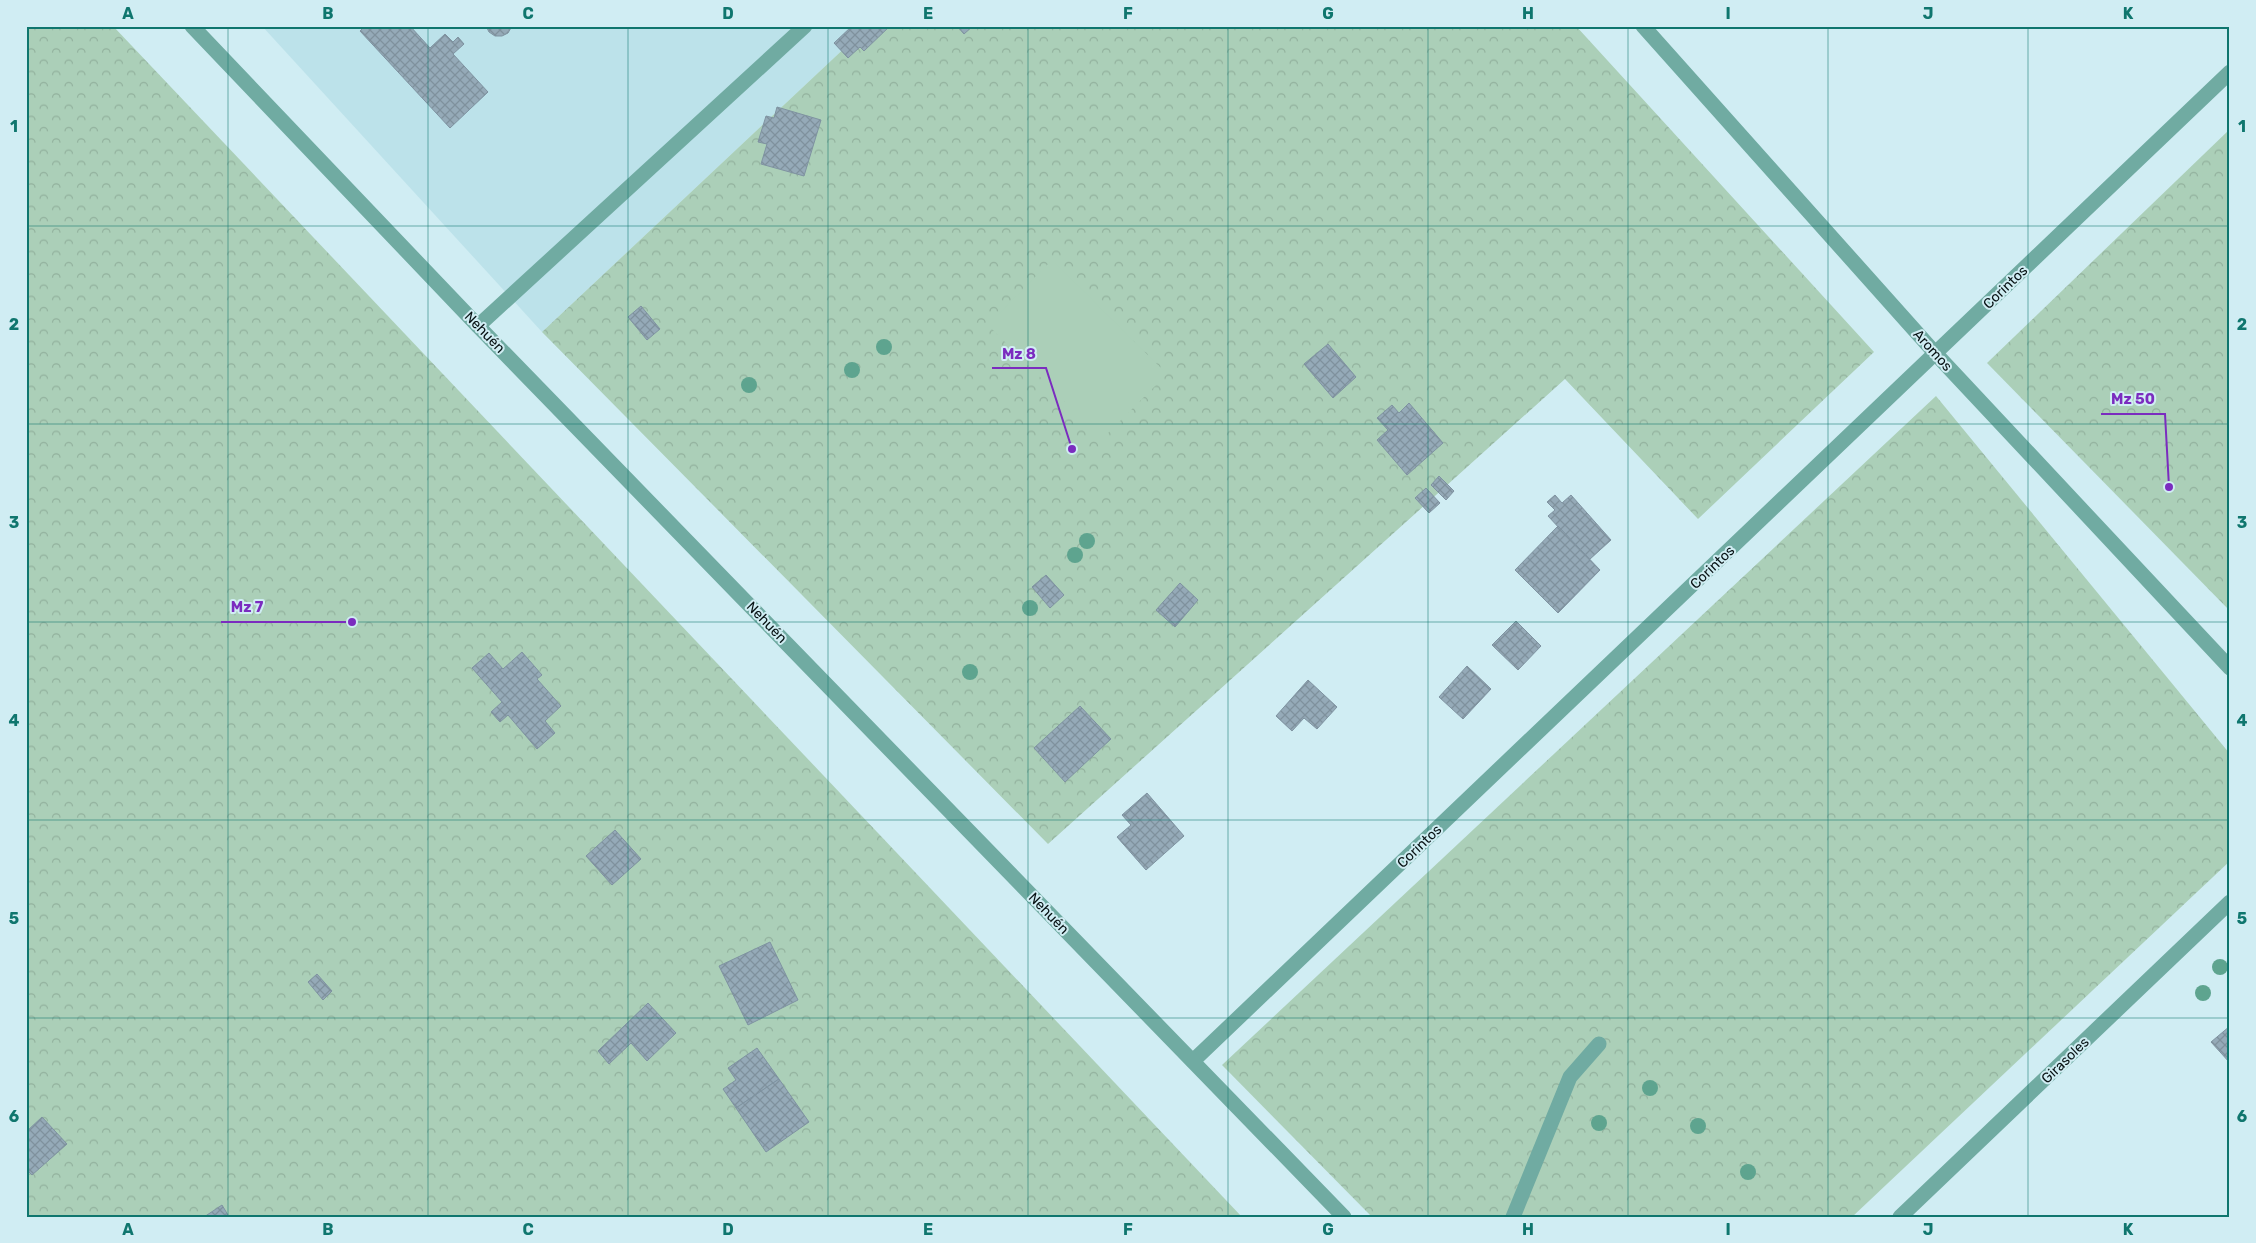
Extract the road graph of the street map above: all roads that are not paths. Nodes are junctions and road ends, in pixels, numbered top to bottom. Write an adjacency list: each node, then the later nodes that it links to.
1 (192, 26): 5 (street, Nehuén)
2 (805, 26): 5 (street)
3 (1643, 26): 6 (street, Aromos)
4 (2230, 72): 6 (street, Corintos)
5 (478, 326): 10 (street, Nehuén)
6 (1936, 353): 7 (street, Aromos); 10 (street, Corintos)
7 (2230, 668)
8 (2230, 902): 13 (street, Girasoles)
9 (1599, 1044): 12 (street)
10 (1193, 1061): 11 (street, Nehuén)
11 (1344, 1217)
12 (1513, 1217)
13 (1900, 1217)

